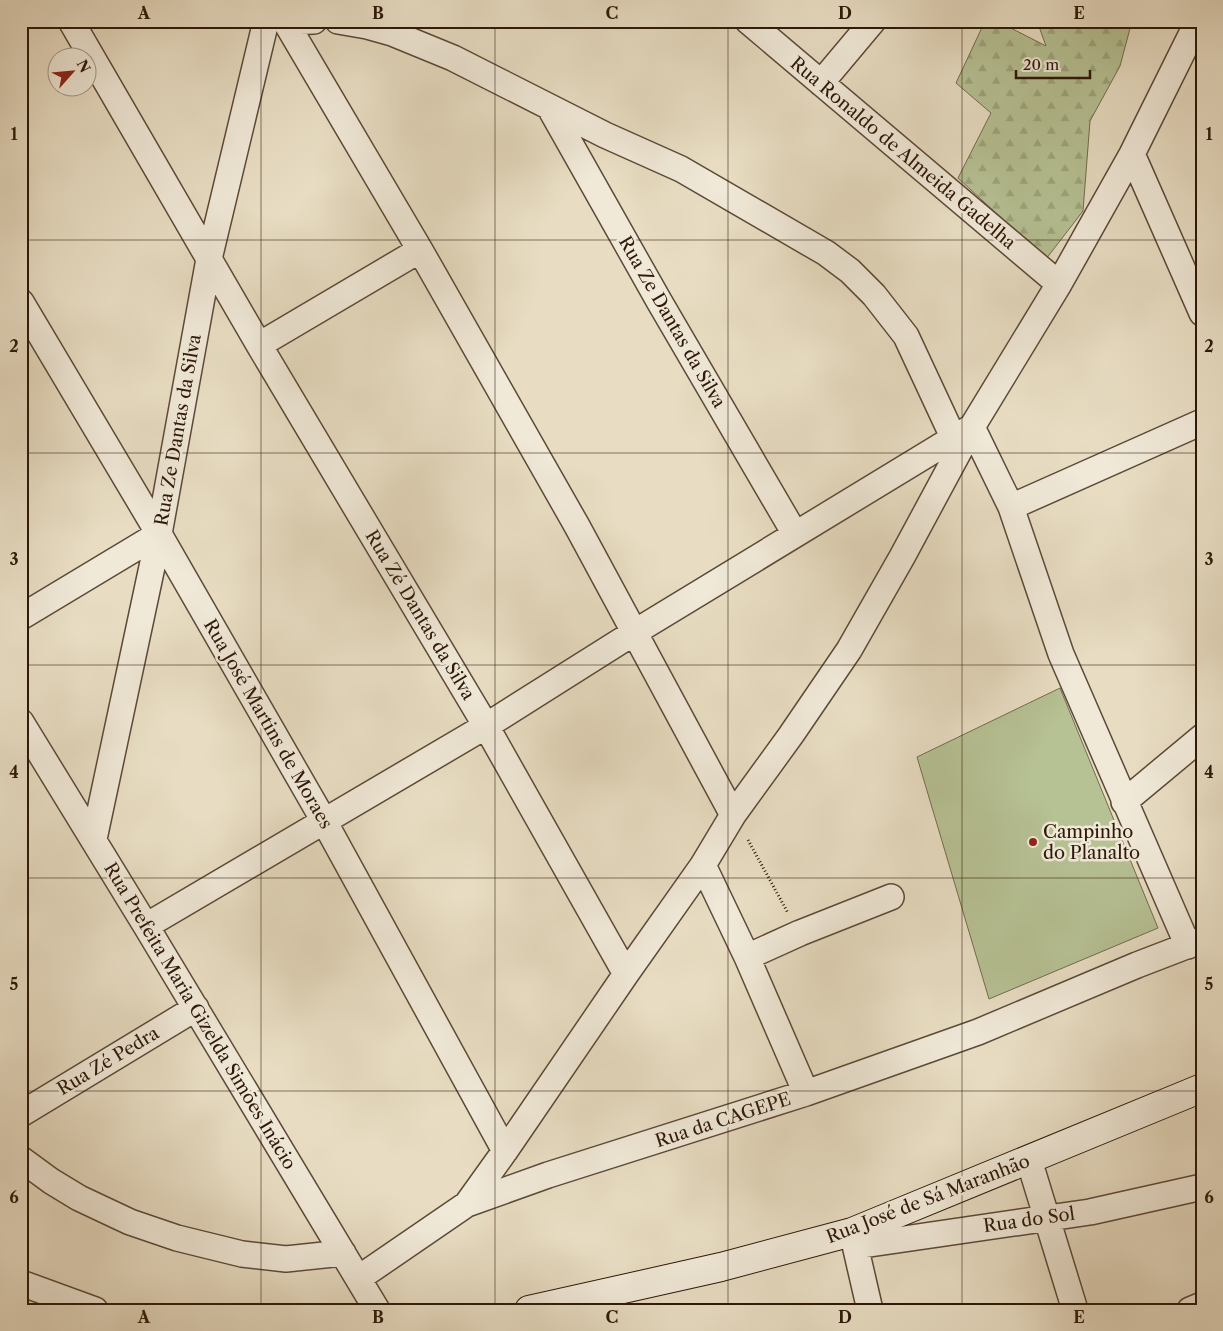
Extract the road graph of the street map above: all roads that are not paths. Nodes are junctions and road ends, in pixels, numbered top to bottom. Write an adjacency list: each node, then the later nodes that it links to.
1 (71, 21): 13 (street, Rua Zé Dantas da Silva)
2 (266, 21): 13 (street, Rua Ze Dantas da Silva)
3 (314, 21): 8 (street)
4 (338, 21): 10 (street)
5 (748, 21): 9 (street, Rua Ronaldo de Almeida Gadelha)
6 (872, 21): 9 (street)
7 (1198, 21): 11 (street)
8 (285, 22): 12 (street)
9 (821, 83): 14 (street, Rua Ronaldo de Almeida Gadelha)
10 (550, 108): 19 (street); 22 (street, Rua Ze Dantas da Silva)
11 (1132, 154): 14 (street); 16 (street)
12 (420, 250): 17 (street); 24 (street)
13 (209, 259): 17 (street, Rua Zé Dantas da Silva); 21 (street, Rua Ze Dantas da Silva)
14 (1059, 284): 19 (street)
15 (21, 302): 21 (street, Rua José Martins de Moraes)
16 (1202, 313)
17 (259, 345): 26 (street, Rua Zé Dantas da Silva)
18 (1202, 422): 20 (street)
19 (963, 433): 20 (street); 22 (street); 29 (street)
20 (1011, 506): 28 (street)
21 (159, 534): 23 (street); 30 (street, Rua José Martins de Moraes); 31 (street, Rua Ze Dantas da Silva)
22 (795, 534): 24 (street)
23 (21, 617)
24 (635, 632): 26 (street); 29 (street)
25 (21, 722): 31 (street, Rua Prefeita Maria Gizelda Simões Inácio)
26 (486, 726): 30 (street); 37 (street, Rua Zé Dantas da Silva)
27 (1202, 737): 28 (street)
28 (1124, 802): 35 (street)
29 (734, 815): 32 (street)
30 (324, 821): 34 (street); 42 (street, Rua José Martins de Moraes)
31 (94, 839): 34 (street, Rua Prefeita Maria Gizelda Simões Inácio)
32 (703, 865): 36 (street); 37 (street)
33 (891, 897): 36 (street)
34 (146, 926): 38 (street, Rua Prefeita Maria Gizelda Simões Inácio)
35 (1195, 943): 40 (street, Rua da CAGEPE)
36 (747, 957): 40 (street)
37 (626, 974): 42 (street)
38 (196, 1008): 41 (street, Rua Zé Pedra); 49 (street, Rua Prefeita Maria Gizelda Simões Inácio)
39 (1202, 1088): 44 (street, Rua José de Sá Maranhão)
40 (806, 1093): 46 (street, Rua da CAGEPE)
41 (21, 1114)
42 (505, 1151): 46 (street)
43 (21, 1158): 49 (street)
44 (1029, 1160): 47 (street); 48 (street, Rua José de Sá Maranhão)
45 (1202, 1187): 47 (street, Rua do Sol)
46 (467, 1204): 50 (street)
47 (1046, 1219): 48 (street, Rua do Sol); 58 (street)
48 (854, 1239): 52 (street, Rua José de Sá Maranhão); 57 (street)
49 (343, 1253): 50 (street, Rua Prefeita Maria Gizelda Simões Inácio)
50 (359, 1278): 55 (street, Rua Prefeita Maria Gizelda Simões Inácio)
51 (21, 1283): 54 (street)
52 (604, 1302): 56 (street, Rua José de Sá Maranhão)
53 (1202, 1305): 59 (street)
54 (95, 1310)
55 (377, 1310)
56 (529, 1310)
57 (870, 1310)
58 (1075, 1310)
59 (1190, 1310)

